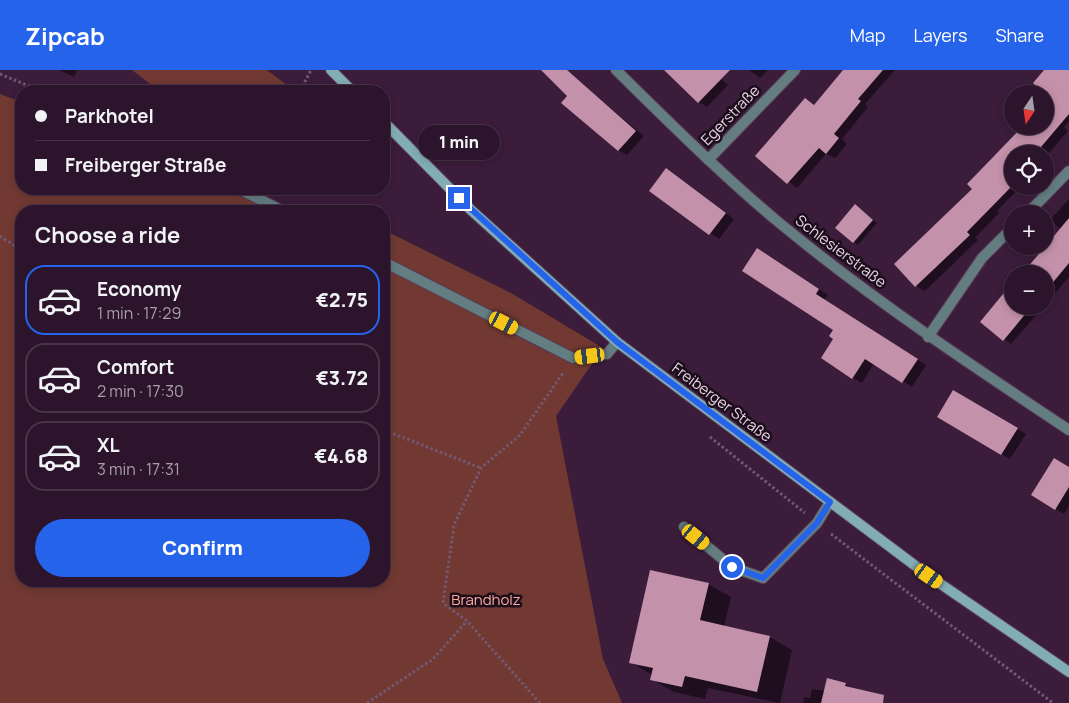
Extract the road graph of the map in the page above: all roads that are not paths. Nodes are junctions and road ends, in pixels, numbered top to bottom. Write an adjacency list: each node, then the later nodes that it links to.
1 (331, 70): 4 (main road)
2 (616, 70): 6 (street, Schlesierstraße)
3 (795, 70): 6 (street, Egerstraße)
4 (346, 85)
5 (390, 128): 14 (main road, Freiberger Straße)
6 (708, 160): 13 (street, Schlesierstraße)
7 (1069, 172): 10 (street)
8 (250, 195): 9 (street)
9 (271, 205)
10 (1036, 205)
11 (1004, 236): 13 (street)
12 (390, 265): 14 (street)
13 (928, 337): 15 (street, Schlesierstraße)
14 (617, 342): 16 (main road, Freiberger Straße)
15 (1069, 430)
16 (830, 502): 17 (street); 18 (main road, Freiberger Straße)
17 (684, 527)
18 (1069, 672)

